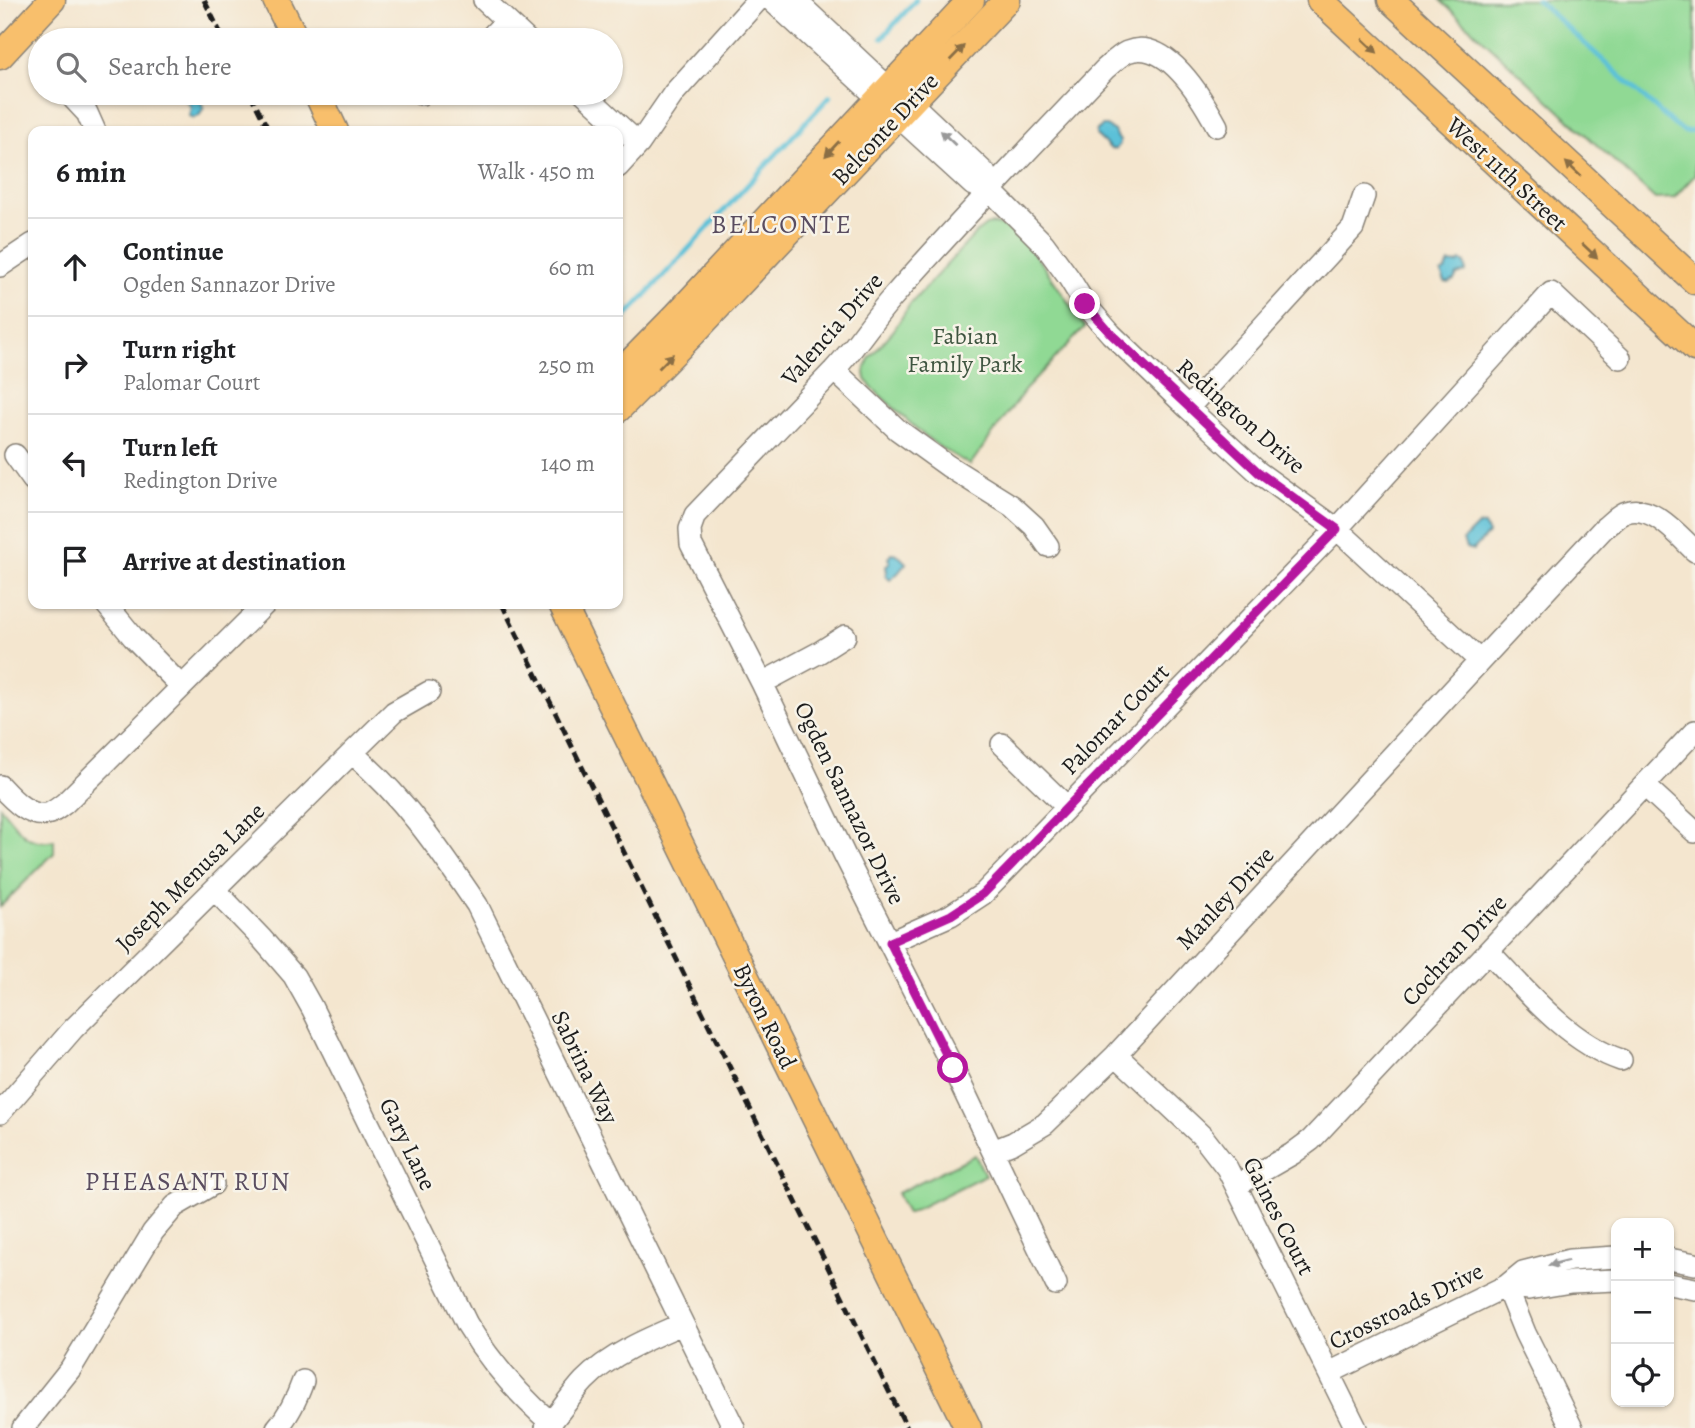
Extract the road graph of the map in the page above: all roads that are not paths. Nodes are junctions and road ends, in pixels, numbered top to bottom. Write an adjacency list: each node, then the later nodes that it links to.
1 (52, 0): 15 (main road)
2 (276, 0): 12 (main road)
3 (484, 0): 11 (street)
4 (758, 0): 25 (street)
5 (771, 0): 16 (street, Redington Drive)
6 (795, 0): 16 (street, Redington Drive)
7 (971, 0): 16 (main road, Belconte Drive)
8 (1007, 0): 16 (main road, Belconte Drive, one-way to 8)
9 (1320, 0): 32 (main road, West 11th Street, one-way to 32)
10 (1391, 0): 31 (main road, West 11th Street, one-way to 10)
11 (506, 21): 13 (street); 14 (street)
12 (290, 28)
13 (499, 28)
14 (514, 28)
15 (0, 56)
16 (894, 101): 27 (street, Redington Drive); 34 (main road, Belconte Drive, one-way to 34); 36 (main road, Belconte Drive, one-way to 16)
17 (80, 105): 20 (street)
18 (323, 105): 21 (main road)
19 (597, 105): 22 (street)
20 (93, 126)
21 (333, 126)
22 (620, 126)
23 (1217, 126): 27 (street, Valencia Drive)
24 (623, 129): 25 (street)
25 (639, 144): 26 (street)
26 (623, 162)
27 (989, 190): 35 (street, Valencia Drive); 37 (street, Redington Drive)
28 (1364, 196): 37 (street)
29 (28, 247): 30 (street)
30 (0, 266)
31 (1695, 282)
32 (1695, 348)
33 (1620, 358): 41 (street, Palomar Court)
34 (623, 370)
35 (834, 370): 40 (street, Valencia Drive); 42 (street)
36 (623, 404)
37 (1188, 408): 41 (street, Redington Drive)
38 (15, 456): 39 (street)
39 (28, 473)
40 (710, 499): 49 (street, Ogden Sannazor Drive)
41 (1337, 529): 48 (street, Redington Drive); 57 (street, Palomar Court)
42 (1048, 546)
43 (1695, 551): 48 (street, Manley Drive)
44 (110, 609): 50 (street)
45 (260, 609): 50 (street)
46 (564, 609): 83 (main road, Byron Road)
47 (845, 636): 49 (street)
48 (1480, 661): 62 (street, Manley Drive)
49 (761, 683): 60 (street, Ogden Sannazor Drive)
50 (181, 686): 55 (street)
51 (429, 692): 54 (street, Joseph Menusa Lane)
52 (1695, 731): 56 (street, Cochran Drive)
53 (1002, 744): 57 (street)
54 (352, 753): 59 (street, Joseph Menusa Lane); 76 (street, Sabrina Way)
55 (0, 786)
56 (1645, 786): 58 (street); 61 (street, Cochran Drive)
57 (1067, 807): 60 (street, Palomar Court)
58 (1695, 832)
59 (215, 890): 64 (street, Joseph Menusa Lane); 79 (street, Gary Lane)
60 (890, 942): 65 (street, Ogden Sannazor Drive)
61 (1489, 952): 63 (street); 67 (street, Cochran Drive)
62 (1116, 1055): 65 (street, Manley Drive); 67 (street, Gaines Court)
63 (1621, 1059)
64 (0, 1113)
65 (993, 1151): 72 (street, Ogden Sannazor Drive)
66 (213, 1184): 80 (street)
67 (1236, 1186): 77 (street, Gaines Court)
68 (1611, 1257): 74 (street, Crossroads Drive, one-way to 74)
69 (1674, 1260): 70 (street)
70 (1695, 1264)
71 (1611, 1280): 74 (street, Crossroads Drive)
72 (1056, 1284)
73 (1674, 1285): 75 (street)
74 (1506, 1286): 77 (street, Crossroads Drive); 85 (street)
75 (1695, 1289)
76 (682, 1324): 79 (street); 82 (street, Sabrina Way)
77 (1329, 1373): 84 (street, Gaines Court)
78 (303, 1381): 81 (street)
79 (549, 1426)
80 (23, 1428)
81 (277, 1428)
82 (734, 1428)
83 (968, 1428)
84 (1356, 1428)
85 (1572, 1428)

